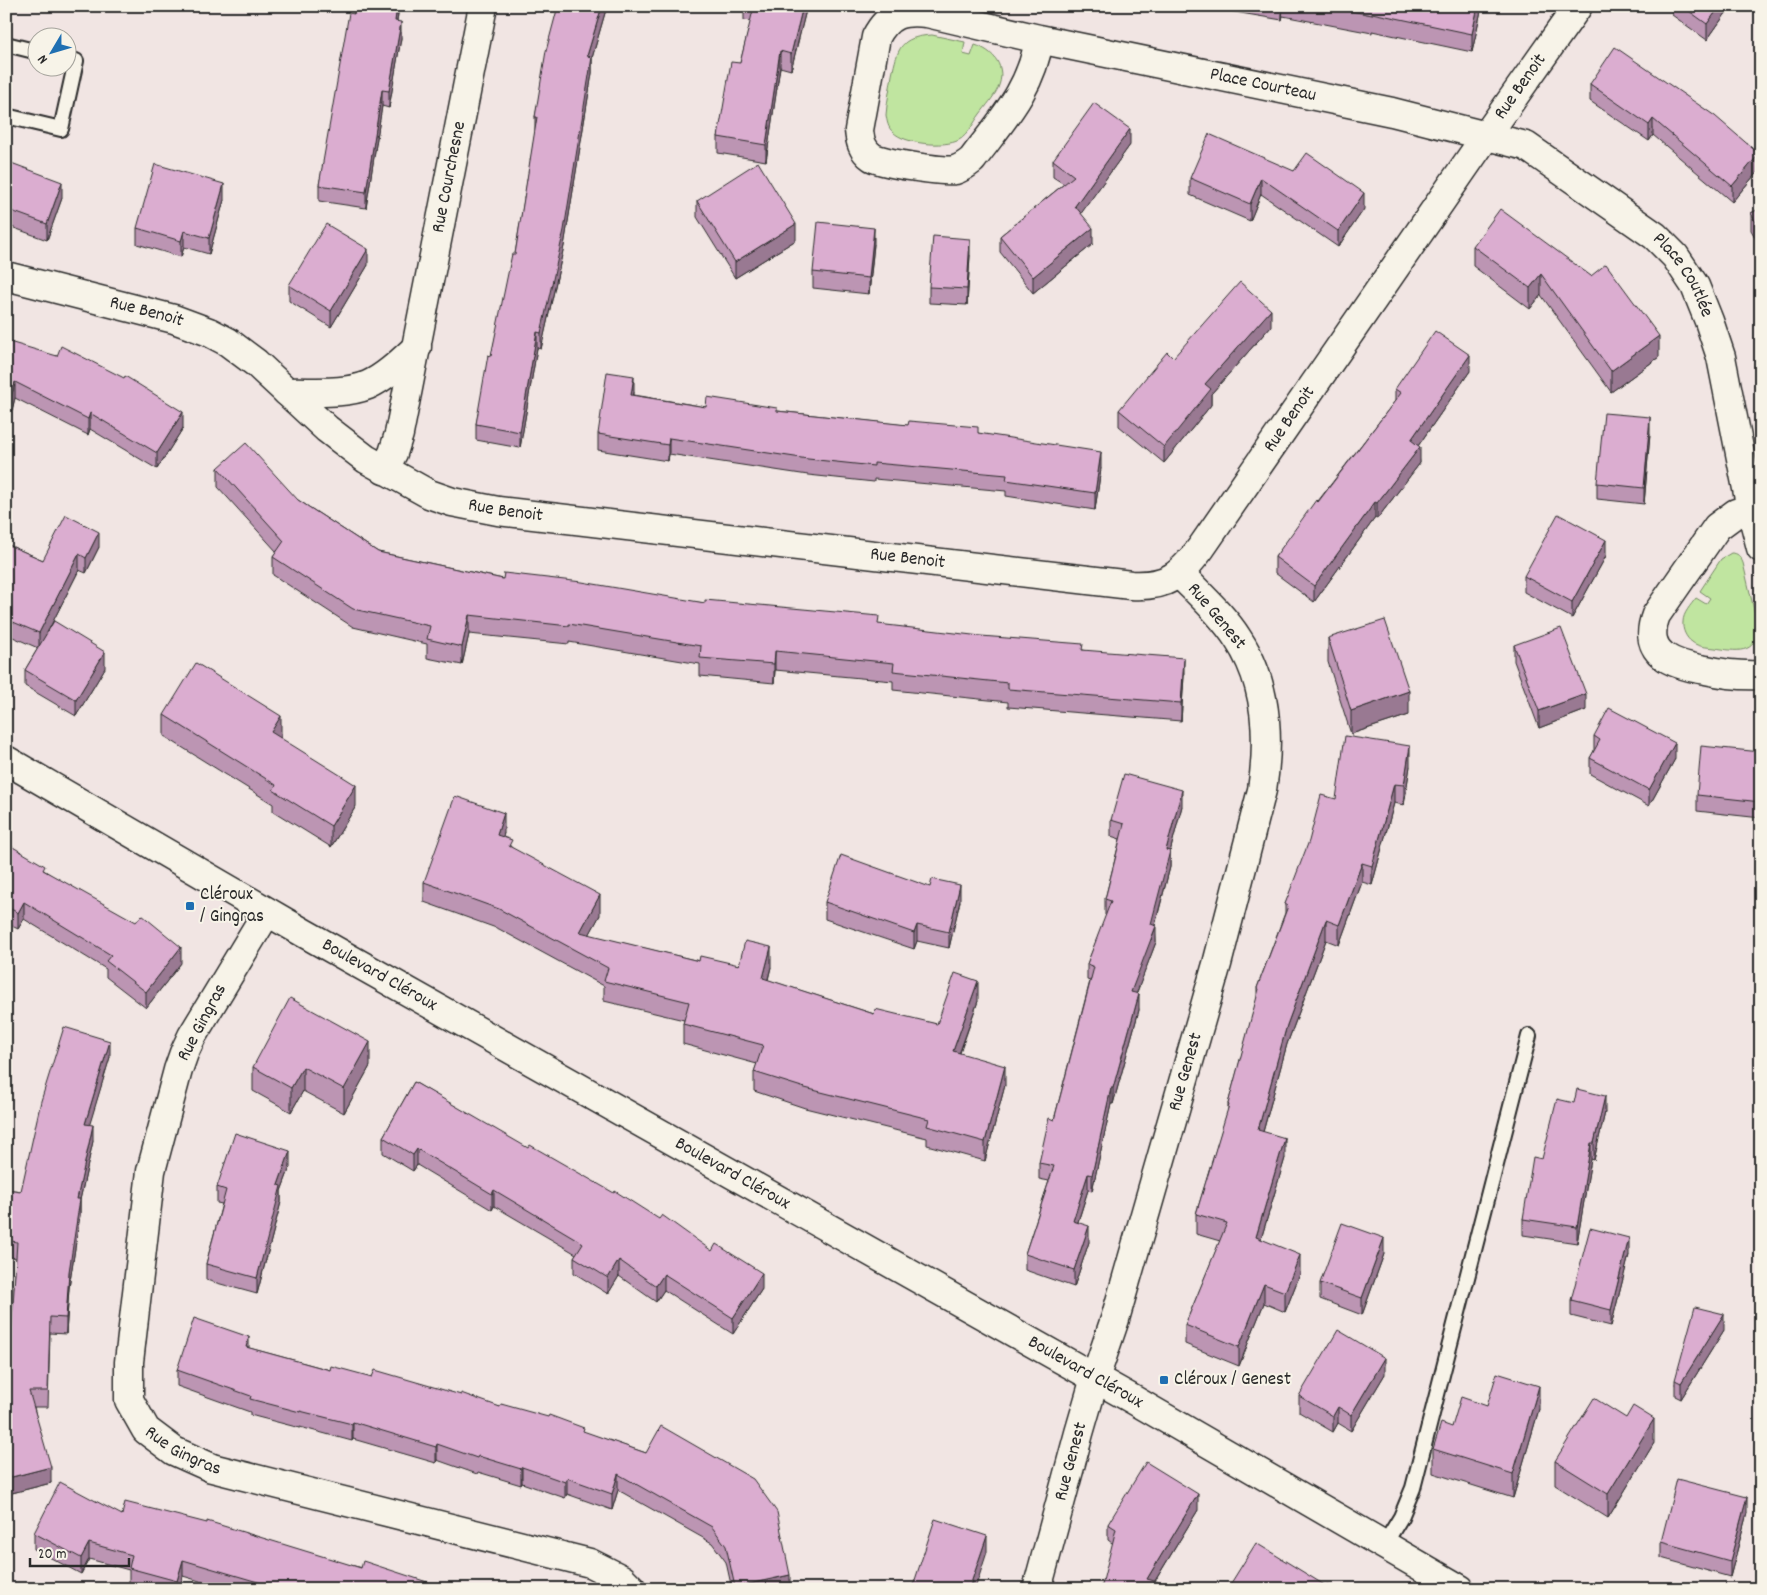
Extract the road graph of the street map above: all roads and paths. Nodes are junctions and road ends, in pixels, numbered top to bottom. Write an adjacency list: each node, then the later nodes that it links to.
1 (483, 6): 10 (street, Rue Courchesne)
2 (1578, 6): 8 (street, Rue Benoit)
3 (1039, 39): 3 (street, Place Courteau); 8 (street, Place Courteau)
4 (6, 44): 5 (lane)
5 (28, 50)
6 (72, 78): 7 (lane)
7 (6, 116)
8 (1486, 136): 13 (street, Place Coutlée); 15 (street, Rue Benoit)
9 (6, 276): 11 (street, Rue Benoit)
10 (417, 347): 11 (street); 12 (street, Rue Courchesne)
11 (287, 392): 12 (street, Rue Benoit)
12 (384, 470): 15 (street, Rue Benoit)
13 (1751, 509): 14 (street, Place Coutlée); 16 (street)
14 (1761, 548)
15 (1179, 573): 20 (street, Rue Genest)
16 (1761, 675)
17 (6, 760): 18 (street, Boulevard Cléroux)
18 (267, 912): 20 (street, Boulevard Cléroux); 22 (street, Rue Gingras)
19 (1529, 1036): 21 (lane)
20 (1095, 1378): 21 (street, Boulevard Cléroux); 23 (street, Rue Genest)
21 (1384, 1545): 24 (street, Boulevard Cléroux)
22 (632, 1589)
23 (1037, 1589)
24 (1460, 1589)

